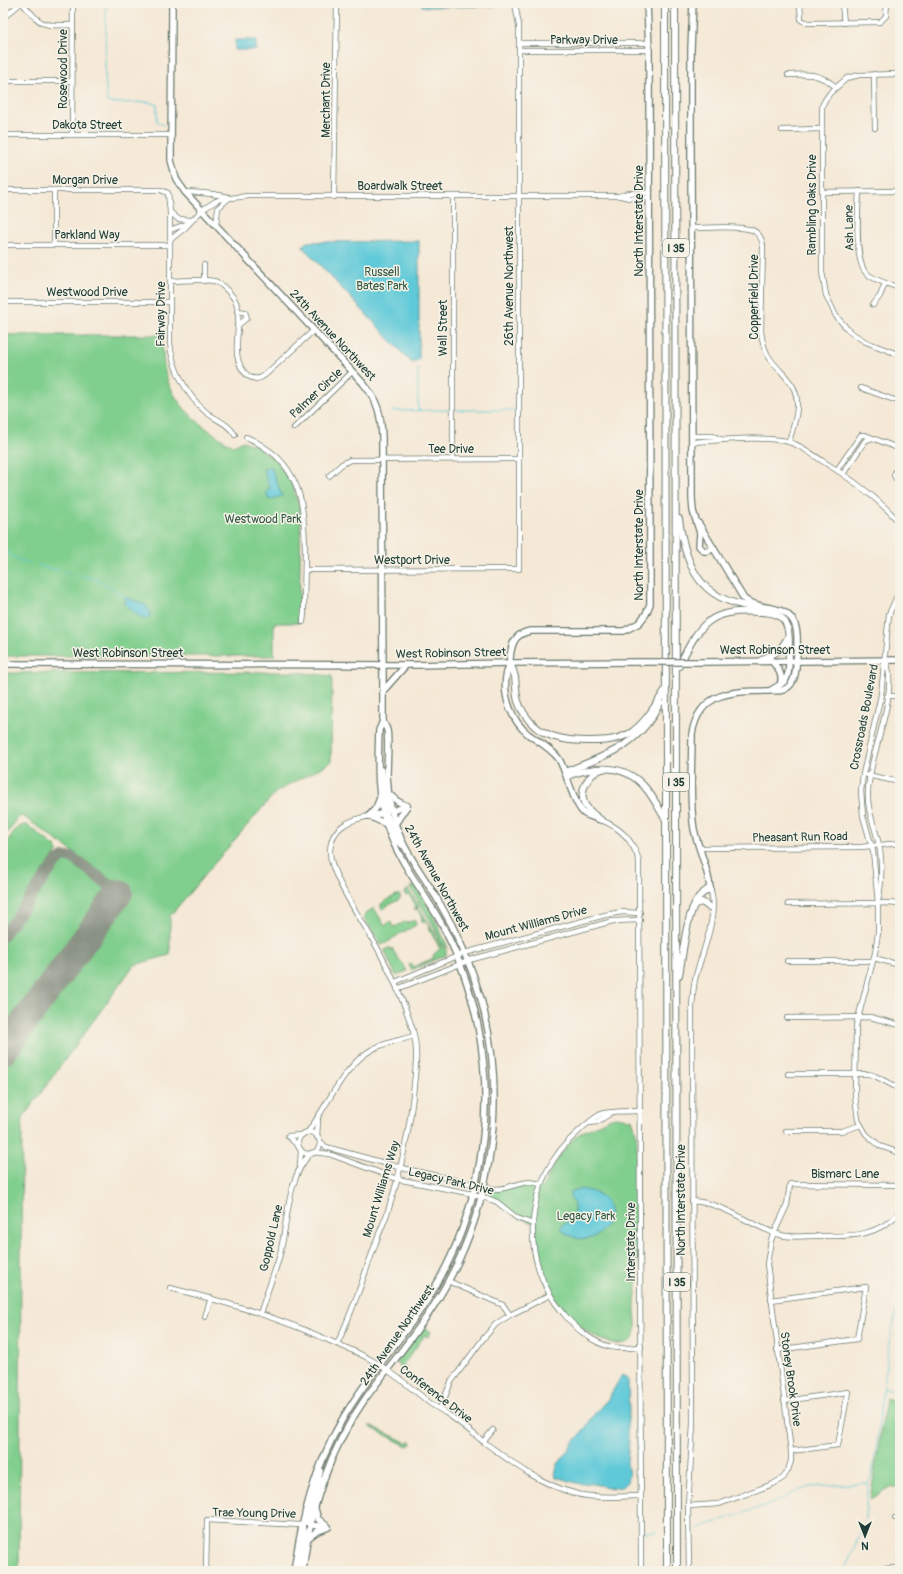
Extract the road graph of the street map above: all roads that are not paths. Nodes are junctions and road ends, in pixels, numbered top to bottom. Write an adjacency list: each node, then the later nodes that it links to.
1 (21, 3): 13 (street); 15 (street)
2 (73, 3): 15 (street, Rosewood Drive)
3 (172, 3): 31 (main road, 24th Avenue Northwest)
4 (337, 3): 39 (street, Merchant Drive)
5 (515, 3): 16 (street, 26th Avenue Northwest)
6 (647, 3): 17 (main road, North Interstate Drive)
7 (665, 3): 106 (highway, I 35)
8 (675, 3): 83 (highway, I 35)
9 (693, 3): 48 (main road, North Interstate Drive)
10 (800, 3): 14 (street)
11 (842, 3): 14 (street)
12 (887, 3): 14 (street)
13 (3, 18)
14 (844, 23)
15 (73, 25): 23 (street, Rosewood Drive)
16 (519, 43): 17 (street, Parkway Drive); 18 (street, 26th Avenue Northwest)
17 (649, 43): 19 (main road, North Interstate Drive)
18 (519, 50): 19 (street, Parkway Drive); 41 (street, 26th Avenue Northwest)
19 (649, 50): 42 (main road, North Interstate Drive)
20 (874, 74): 21 (street, Rambling Oaks Drive); 25 (street, Rambling Oaks Drive); 26 (street)
21 (900, 74)
22 (788, 75): 25 (street)
23 (72, 80): 24 (street); 30 (street, Rosewood Drive)
24 (3, 81)
25 (836, 87): 28 (street, Rambling Oaks Drive)
26 (875, 128)
27 (782, 130): 28 (street)
28 (822, 130): 37 (street, Rambling Oaks Drive)
29 (3, 135): 30 (street, Dakota Street)
30 (72, 135): 31 (street, Dakota Street)
31 (172, 135): 36 (main road, 24th Avenue Northwest)
32 (3, 190): 33 (street, Morgan Drive)
33 (54, 190): 35 (street, Morgan Drive); 52 (street)
34 (900, 191): 38 (street)
35 (167, 192): 45 (street, Fairway Drive)
36 (185, 192): 43 (street); 44 (main road, 24th Avenue Northwest)
37 (823, 192): 38 (street); 64 (street, Rambling Oaks Drive)
38 (859, 192): 56 (street, Ash Lane)
39 (334, 196): 40 (street, Boardwalk Street); 43 (street, Boardwalk Street)
40 (453, 196): 41 (street, Boardwalk Street); 75 (street, Wall Street)
41 (519, 196): 42 (street, Boardwalk Street); 76 (street, 26th Avenue Northwest)
42 (650, 196): 100 (main road, North Interstate Drive)
43 (229, 198): 44 (street, Boardwalk Street); 47 (street)
44 (202, 210): 46 (street, Boardwalk Street); 47 (main road, 24th Avenue Northwest)
45 (170, 212): 46 (street); 49 (street, Fairway Drive)
46 (190, 222): 49 (street); 50 (street, Boardwalk Street)
47 (216, 225): 63 (main road, 24th Avenue Northwest)
48 (692, 228): 72 (main road, North Interstate Drive); 73 (street, Copperfield Drive)
49 (170, 230): 50 (street, Fairway Drive)
50 (170, 243): 52 (street, Parkland Way); 54 (street, Fairway Drive)
51 (3, 245): 52 (street, Parkland Way)
52 (54, 245)
53 (204, 265): 55 (street)
54 (171, 281): 55 (street); 59 (street, Fairway Drive)
55 (204, 281): 61 (street)
56 (886, 283): 57 (street, Ash Lane); 60 (street)
57 (900, 288)
58 (3, 302): 59 (street, Westwood Drive)
59 (170, 302): 69 (street, Fairway Drive)
60 (873, 305)
61 (237, 310): 62 (street); 62 (street)
62 (237, 326): 63 (street)
63 (314, 330): 65 (main road, 24th Avenue Northwest)
64 (900, 355)
65 (352, 372): 68 (street, Palmer Circle); 77 (main road, 24th Avenue Northwest)
66 (861, 388): 67 (street)
67 (900, 402)
68 (294, 428)
69 (235, 435)
70 (246, 437): 88 (street)
71 (872, 438): 74 (street); 79 (street); 80 (street)
72 (692, 439): 73 (street); 84 (main road, North Interstate Drive)
73 (789, 442): 79 (street)
74 (900, 449)
75 (453, 459): 76 (street, Tee Drive); 77 (street, Tee Drive)
76 (519, 459): 87 (street, 26th Avenue Northwest)
77 (382, 460): 81 (street, Tee Drive); 89 (main road, 24th Avenue Northwest)
78 (900, 463): 82 (street)
79 (837, 470): 80 (street)
80 (843, 474): 85 (street)
81 (329, 476)
82 (900, 480)
83 (676, 493): 91 (highway); 104 (highway, I 35)
84 (696, 521): 86 (main road, North Interstate Drive); 86 (main road, North Interstate Drive)
85 (900, 523)
86 (714, 548): 91 (main road, North Interstate Drive)
87 (519, 569): 89 (street, Westport Drive)
88 (305, 570): 89 (street, Westport Drive); 92 (street)
89 (382, 570): 102 (main road, 24th Avenue Northwest)
90 (900, 590): 94 (street)
91 (762, 608): 99 (main road, North Interstate Drive)
92 (303, 622)
93 (788, 638): 96 (highway); 98 (highway); 104 (highway)
94 (886, 660): 95 (main road, West Robinson Street); 99 (main road, West Robinson Street); 109 (street, Crossroads Boulevard); 110 (street, Crossroads Boulevard)
95 (900, 660)
96 (760, 661): 97 (main road, West Robinson Street); 100 (main road, West Robinson Street, bridge)
97 (772, 661): 98 (main road, West Robinson Street); 105 (main road)
98 (788, 661): 99 (main road, West Robinson Street); 105 (main road)
99 (796, 661): 107 (main road, North Interstate Drive)
100 (510, 663): 103 (main road, West Robinson Street); 106 (highway); 115 (main road, North Interstate Drive)
101 (3, 664): 102 (main road, West Robinson Street)
102 (382, 665): 103 (main road, West Robinson Street); 108 (main road, 24th Avenue Northwest)
103 (406, 665): 108 (main road)
104 (676, 671): 152 (highway, I 35)
105 (780, 686): 107 (main road, North Interstate Drive)
106 (666, 689): 115 (highway); 126 (highway, I 35)
107 (771, 690): 132 (main road, North Interstate Drive)
108 (382, 691): 112 (main road, 24th Avenue Northwest)
109 (881, 696): 110 (street); 116 (street, Crossroads Boulevard)
110 (888, 696): 111 (street); 117 (street, Crossroads Boulevard)
111 (900, 696)
112 (382, 721): 113 (main road, 24th Avenue Northwest); 119 (main road, 24th Avenue Northwest)
113 (378, 762): 120 (main road, 24th Avenue Northwest); 122 (main road)
114 (606, 768): 115 (highway); 125 (highway); 126 (highway)
115 (566, 774): 125 (main road, North Interstate Drive)
116 (863, 774): 117 (street); 131 (street, Crossroads Boulevard)
117 (870, 775): 118 (street); 130 (street, Crossroads Boulevard)
118 (900, 782)
119 (388, 794): 121 (main road); 122 (main road, 24th Avenue Northwest)
120 (380, 797): 123 (main road, 24th Avenue Northwest); 124 (main road)
121 (407, 806): 122 (main road); 128 (main road)
122 (392, 810): 128 (main road, 24th Avenue Northwest)
123 (383, 813): 124 (main road); 127 (main road, 24th Avenue Northwest); 133 (main road)
124 (369, 816): 127 (main road); 150 (street)
125 (601, 820): 140 (street, North Interstate Drive)
126 (667, 821): 216 (highway, I 35)
127 (386, 824): 144 (main road, 24th Avenue Northwest)
128 (395, 824): 133 (main road, 24th Avenue Northwest)
129 (900, 842): 130 (street, Pheasant Run Road)
130 (879, 844): 131 (street, Pheasant Run Road); 135 (street, Crossroads Boulevard)
131 (872, 845): 132 (street, Pheasant Run Road); 135 (street, Crossroads Boulevard)
132 (700, 848): 134 (main road, North Interstate Drive)
133 (406, 850): 143 (main road, 24th Avenue Northwest)
134 (710, 888): 136 (highway); 139 (street, North Interstate Drive); 142 (street, North Interstate Drive)
135 (878, 903): 137 (street); 138 (street); 145 (street, Crossroads Boulevard)
136 (695, 904): 139 (highway); 152 (highway)
137 (788, 904)
138 (900, 904)
139 (709, 907): 142 (street, North Interstate Drive)
140 (640, 913): 141 (street, Interstate Drive); 143 (street, Mount Williams Drive)
141 (640, 920): 146 (street, Mount Williams Drive); 160 (street, Interstate Drive)
142 (710, 927): 179 (street, North Interstate Drive)
143 (465, 953): 144 (street, Mount Williams Drive); 146 (main road, 24th Avenue Northwest)
144 (457, 956): 148 (main road, 24th Avenue Northwest); 150 (street, Mount Williams Drive)
145 (873, 959): 147 (street); 149 (street); 153 (street, Crossroads Boulevard)
146 (468, 960): 148 (street, Mount Williams Drive); 176 (main road, 24th Avenue Northwest)
147 (788, 961)
148 (460, 963): 151 (street, Mount Williams Drive); 172 (main road, 24th Avenue Northwest)
149 (900, 965)
150 (394, 982): 151 (street, Mount Williams Way)
151 (397, 989): 156 (street, Mount Williams Way)
152 (676, 992): 217 (highway, I 35)
153 (858, 1017): 154 (street); 155 (street); 158 (street, Crossroads Boulevard)
154 (787, 1018)
155 (900, 1026)
156 (414, 1036): 161 (street); 170 (street, Mount Williams Way)
157 (788, 1074): 158 (street)
158 (855, 1074): 159 (street); 162 (street, Crossroads Boulevard)
159 (900, 1089)
160 (640, 1112): 173 (street); 192 (street, Interstate Drive)
161 (318, 1119): 164 (street); 165 (street)
162 (861, 1125): 163 (street); 168 (street, Crossroads Boulevard)
163 (786, 1131)
164 (305, 1134): 165 (street); 166 (street); 166 (street)
165 (318, 1139): 167 (street); 170 (street, Legacy Park Drive)
166 (300, 1148): 167 (street); 169 (street, Goppold Lane)
167 (312, 1153): 169 (street, Goppold Lane); 171 (street, Legacy Park Drive)
168 (900, 1153)
169 (300, 1166): 188 (street, Goppold Lane)
170 (400, 1168): 171 (street, Mount Williams Way); 172 (street, Legacy Park Drive)
171 (397, 1179): 177 (street, Legacy Park Drive); 191 (street, Mount Williams Way)
172 (476, 1184): 176 (street, Legacy Park Drive); 177 (main road, 24th Avenue Northwest)
173 (540, 1184): 176 (street, Legacy Park Drive); 181 (street)
174 (790, 1184): 175 (street, Bismarc Lane); 182 (street, Stoney Brook Drive)
175 (900, 1185)
176 (484, 1186): 178 (main road, 24th Avenue Northwest)
177 (473, 1194): 178 (street, Legacy Park Drive); 194 (main road, 24th Avenue Northwest)
178 (482, 1197): 181 (street, Legacy Park Drive); 183 (main road, 24th Avenue Northwest)
179 (692, 1201): 182 (street); 203 (street, North Interstate Drive)
180 (900, 1212): 182 (street)
181 (532, 1224): 185 (street)
182 (774, 1233): 187 (street, Stoney Brook Drive)
183 (448, 1281): 189 (street); 195 (main road, 24th Avenue Northwest)
184 (170, 1288): 186 (street, Conference Drive)
185 (550, 1295): 189 (street); 192 (street)
186 (210, 1298): 188 (street, Conference Drive); 190 (street)
187 (771, 1300): 193 (street, Stoney Brook Drive); 193 (street)
188 (260, 1314): 191 (street, Conference Drive)
189 (510, 1315): 197 (street)
190 (205, 1317)
191 (337, 1344): 194 (street, Conference Drive)
192 (641, 1347): 202 (street, Interstate Drive)
193 (777, 1350): 196 (street, Stoney Brook Drive)
194 (380, 1365): 195 (street, Conference Drive); 201 (main road, 24th Avenue Northwest)
195 (387, 1370): 197 (street, Conference Drive); 204 (main road, 24th Avenue Northwest)
196 (784, 1400): 200 (street, Stoney Brook Drive); 200 (street)
197 (440, 1409): 199 (street, Conference Drive)
198 (493, 1430): 199 (street)
199 (484, 1441): 202 (street, Conference Drive)
200 (791, 1451): 203 (street, Stoney Brook Drive)
201 (321, 1463): 205 (main road, 24th Avenue Northwest); 206 (main road)
202 (640, 1496): 215 (street, Interstate Drive)
203 (688, 1506): 218 (street, North Interstate Drive)
204 (314, 1508): 206 (main road, 24th Avenue Northwest); 207 (main road)
205 (302, 1525): 211 (street, Trae Young Drive); 212 (main road, 24th Avenue Northwest); 213 (main road)
206 (310, 1525): 207 (main road); 208 (main road, 24th Avenue Northwest)
207 (328, 1527): 208 (main road)
208 (308, 1538): 214 (main road, 24th Avenue Northwest)
209 (900, 1568): 210 (street)
210 (878, 1569)
211 (206, 1571)
212 (294, 1571)
213 (299, 1571)
214 (303, 1571)
215 (641, 1571)
216 (667, 1571)
217 (677, 1571)
218 (688, 1571)

